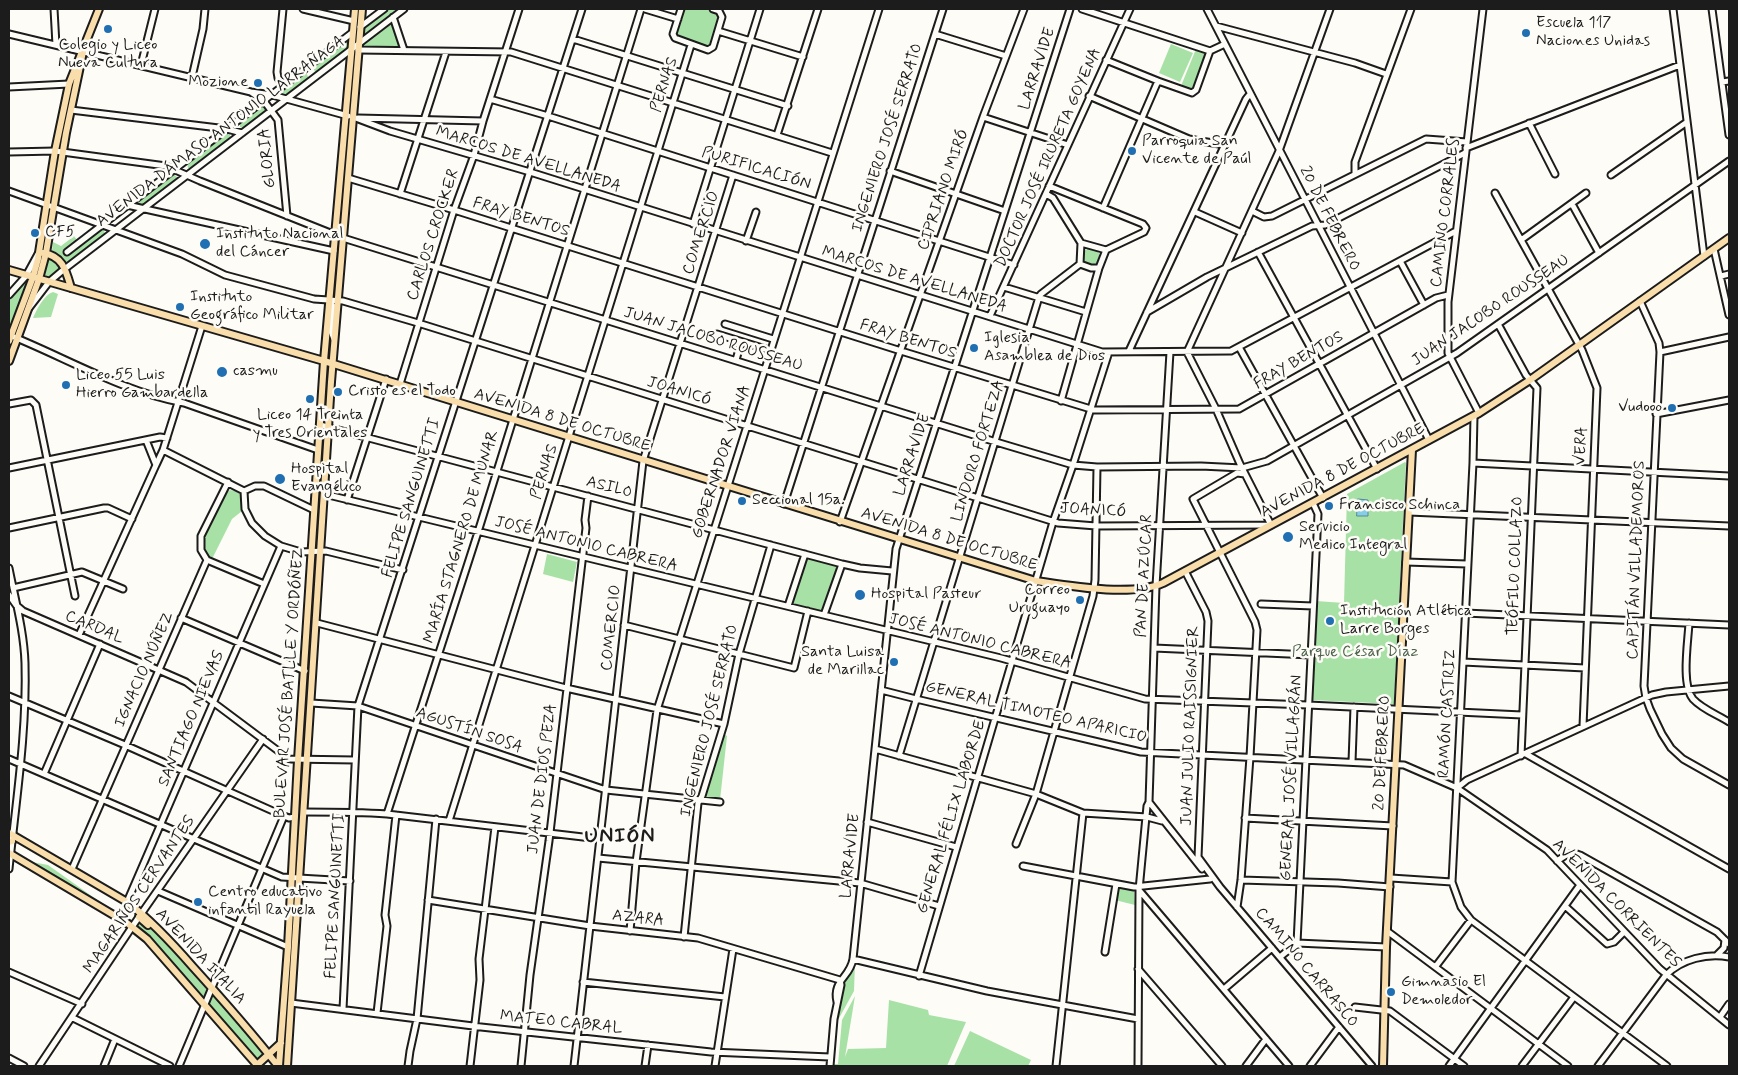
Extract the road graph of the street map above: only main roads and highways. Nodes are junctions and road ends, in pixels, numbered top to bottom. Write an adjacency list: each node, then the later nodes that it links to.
1 (99, 9): 5 (main road)
2 (355, 9): 4 (main road, BULEVAR JOSÉ BATLLE Y ORDÓÑEZ)
3 (362, 9): 4 (main road, BULEVAR JOSÉ BATLLE Y ORDÓÑEZ)
4 (356, 48): 6 (main road, BULEVAR JOSÉ BATLLE Y ORDÓÑEZ); 7 (main road, BULEVAR JOSÉ BATLLE Y ORDÓÑEZ)
5 (83, 51): 9 (main road); 9 (main road)
6 (345, 115): 7 (main road); 8 (main road, BULEVAR JOSÉ BATLLE Y ORDÓÑEZ)
7 (350, 152): 10 (main road, BULEVAR JOSÉ BATLLE Y ORDÓÑEZ)
8 (338, 192): 10 (main road); 18 (main road, BULEVAR JOSÉ BATLLE Y ORDÓÑEZ)
9 (51, 207): 12 (main road)
10 (343, 238): 19 (main road, BULEVAR JOSÉ BATLLE Y ORDÓÑEZ)
11 (1729, 238): 20 (main road, AVENIDA 8 DE OCTUBRE)
12 (42, 253): 14 (main road); 15 (main road)
13 (9, 270): 14 (main road, AVENIDA 8 DE OCTUBRE)
14 (33, 277): 15 (main road, AVENIDA 8 DE OCTUBRE); 16 (main road); 16 (main road)
15 (71, 288): 18 (main road, AVENIDA 8 DE OCTUBRE)
16 (12, 337): 17 (main road)
17 (9, 360)
18 (324, 361): 19 (main road, AVENIDA 8 DE OCTUBRE); 21 (main road, BULEVAR JOSÉ BATLLE Y ORDÓÑEZ)
19 (333, 364): 20 (main road, AVENIDA 8 DE OCTUBRE); 22 (main road, BULEVAR JOSÉ BATLLE Y ORDÓÑEZ)
20 (1412, 450): 29 (main road, 20 DE FEBRERO)
21 (318, 451): 22 (main road); 23 (main road, BULEVAR JOSÉ BATLLE Y ORDÓÑEZ)
22 (324, 494): 23 (main road, BULEVAR JOSÉ BATLLE Y ORDÓÑEZ)
23 (316, 551): 26 (main road, BULEVAR JOSÉ BATLLE Y ORDÓÑEZ); 26 (main road, BULEVAR JOSÉ BATLLE Y ORDÓÑEZ)
24 (10, 838): 28 (main road, AVENIDA ITALIA)
25 (10, 853): 30 (main road, AVENIDA ITALIA)
26 (295, 878): 27 (main road, BULEVAR JOSÉ BATLLE Y ORDÓÑEZ); 32 (main road, BULEVAR JOSÉ BATLLE Y ORDÓÑEZ)
27 (281, 1044): 28 (main road); 31 (main road, BULEVAR JOSÉ BATLLE Y ORDÓÑEZ)
28 (268, 1054): 30 (main road); 31 (main road, AVENIDA ITALIA)
29 (1382, 1058): 33 (main road); 34 (main road, 20 DE FEBRERO)
30 (256, 1066)
31 (279, 1066)
32 (288, 1066)
33 (1376, 1066)
34 (1382, 1066)

